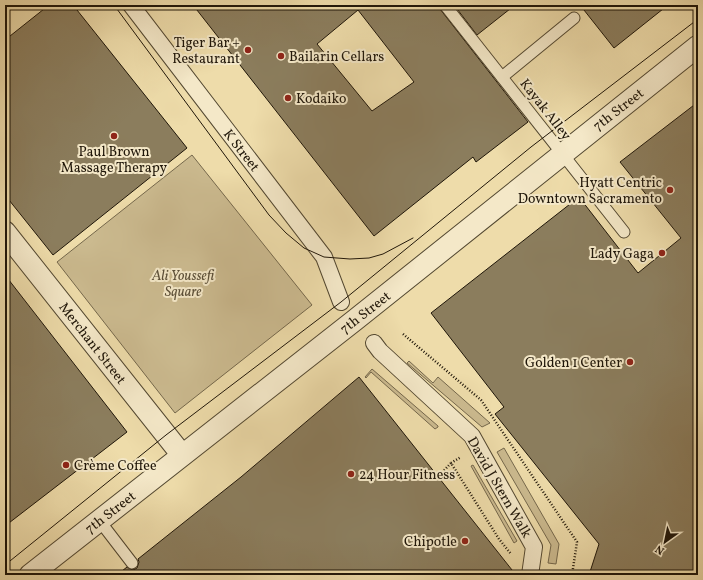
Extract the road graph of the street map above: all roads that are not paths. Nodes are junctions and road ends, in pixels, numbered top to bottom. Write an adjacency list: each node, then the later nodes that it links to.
1 (130, 5): 9 (street, K Street)
2 (445, 5): 5 (lane, Kayak Alley)
3 (574, 18): 5 (lane)
4 (698, 46): 6 (street, 7th Street)
5 (502, 77): 6 (lane, Kayak Alley)
6 (562, 153): 8 (lane, Kayak Alley); 11 (street, 7th Street)
7 (5, 232): 11 (street, Merchant Street)
8 (624, 232)
9 (341, 302)
10 (374, 343): 15 (street, David J Stern Walk)
11 (182, 455): 12 (street, 7th Street)
12 (99, 520): 13 (lane); 14 (street, 7th Street)
13 (132, 563)
14 (30, 575)
15 (530, 575)

